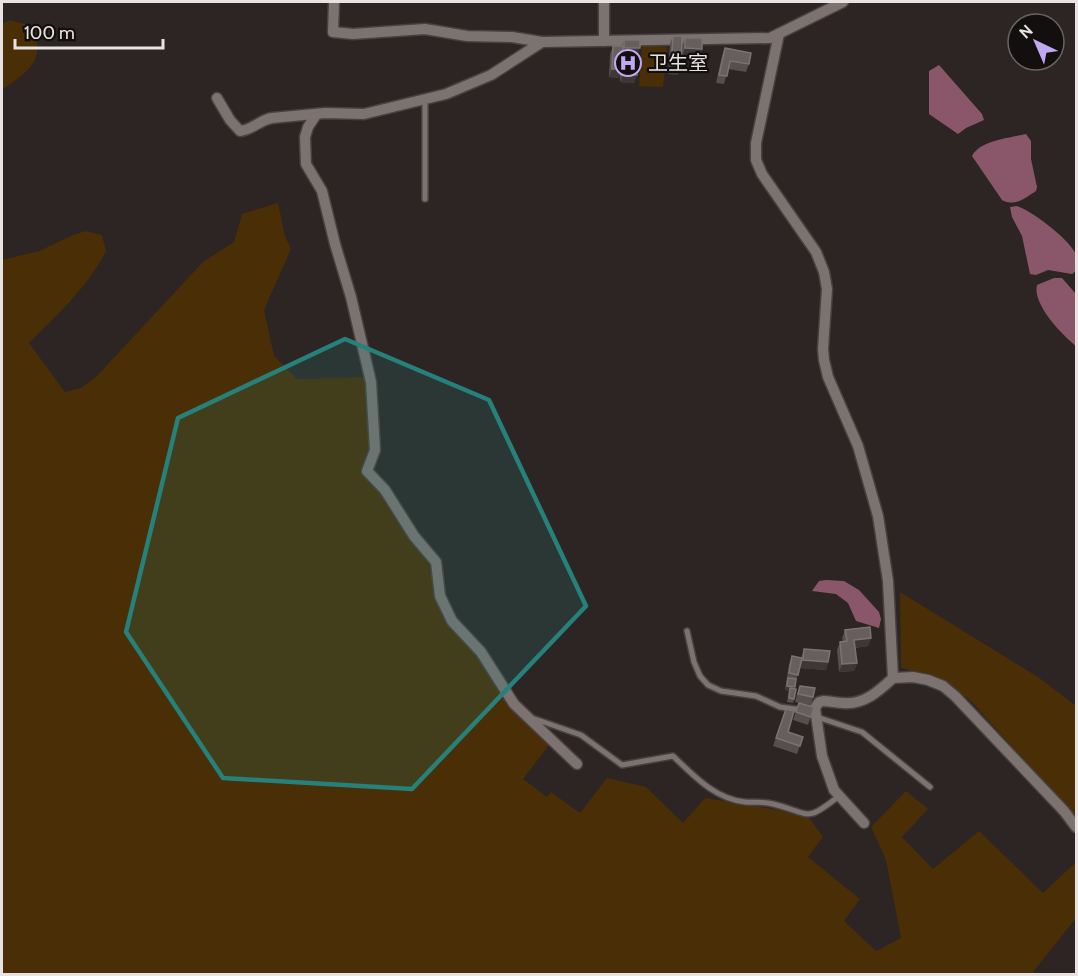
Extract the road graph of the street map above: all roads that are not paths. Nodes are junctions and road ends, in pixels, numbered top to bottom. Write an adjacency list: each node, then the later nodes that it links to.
1 (334, 2): 6 (street)
2 (604, 2): 5 (street)
3 (843, 2): 4 (street)
4 (779, 34): 5 (street); 12 (street)
5 (604, 41): 6 (street)
6 (542, 42): 8 (street)
7 (217, 98): 9 (street)
8 (426, 99): 9 (street); 10 (lane)
9 (316, 115): 13 (street)
10 (425, 199)
11 (687, 632): 14 (lane)
12 (893, 678): 14 (street); 19 (street)
13 (516, 707): 15 (street); 17 (lane)
14 (816, 715): 16 (lane); 17 (street)
15 (577, 764)
16 (930, 787)
17 (839, 796): 18 (street)
18 (864, 824)
19 (1077, 827)

